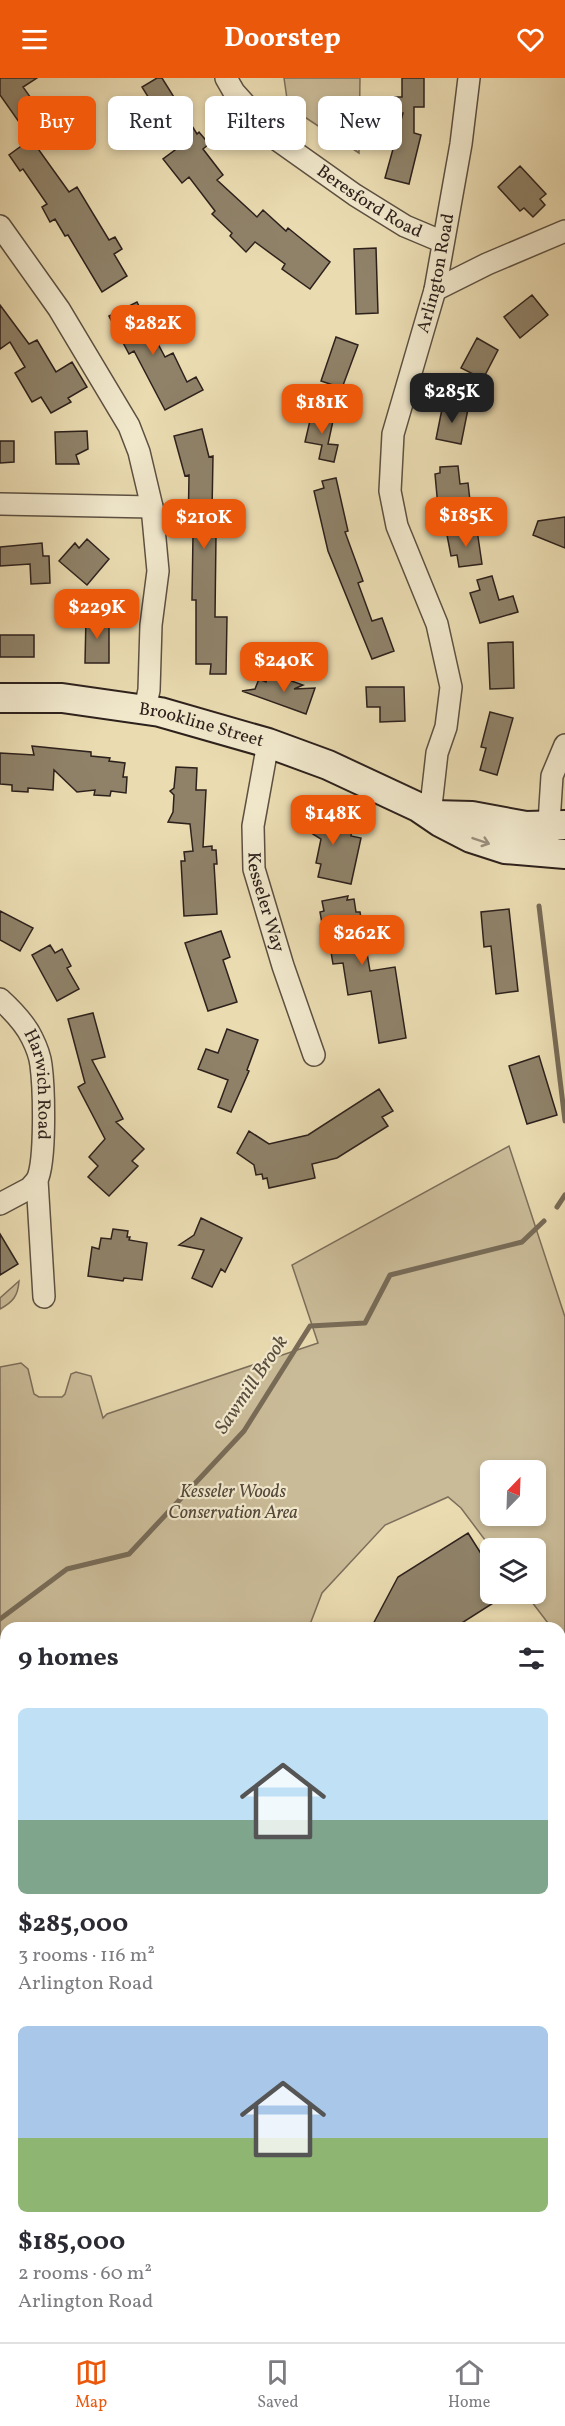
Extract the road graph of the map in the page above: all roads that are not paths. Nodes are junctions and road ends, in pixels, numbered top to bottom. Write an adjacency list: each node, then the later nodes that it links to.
1 (226, 78): 5 (street, Beresford Road)
2 (469, 78): 5 (street, Arlington Road)
3 (0, 226): 8 (street)
4 (565, 231): 6 (street)
5 (443, 242): 6 (street, Arlington Road)
6 (435, 290): 13 (street, Arlington Road)
7 (0, 504): 8 (street)
8 (152, 507): 10 (street)
9 (0, 698): 10 (main road, Brookline Street)
10 (145, 710): 11 (main road, Brookline Street)
11 (267, 743): 13 (main road, Brookline Street); 17 (street, Kesseler Way)
12 (565, 745): 14 (street)
13 (430, 815): 14 (main road); 15 (main road, Brookline Street, one-way to 15)
14 (556, 825): 15 (street)
15 (557, 854)
16 (0, 999): 18 (street, Harwich Road)
17 (314, 1055)
18 (37, 1180): 19 (street); 20 (street, Harwich Road)
19 (0, 1204)
20 (44, 1297)

